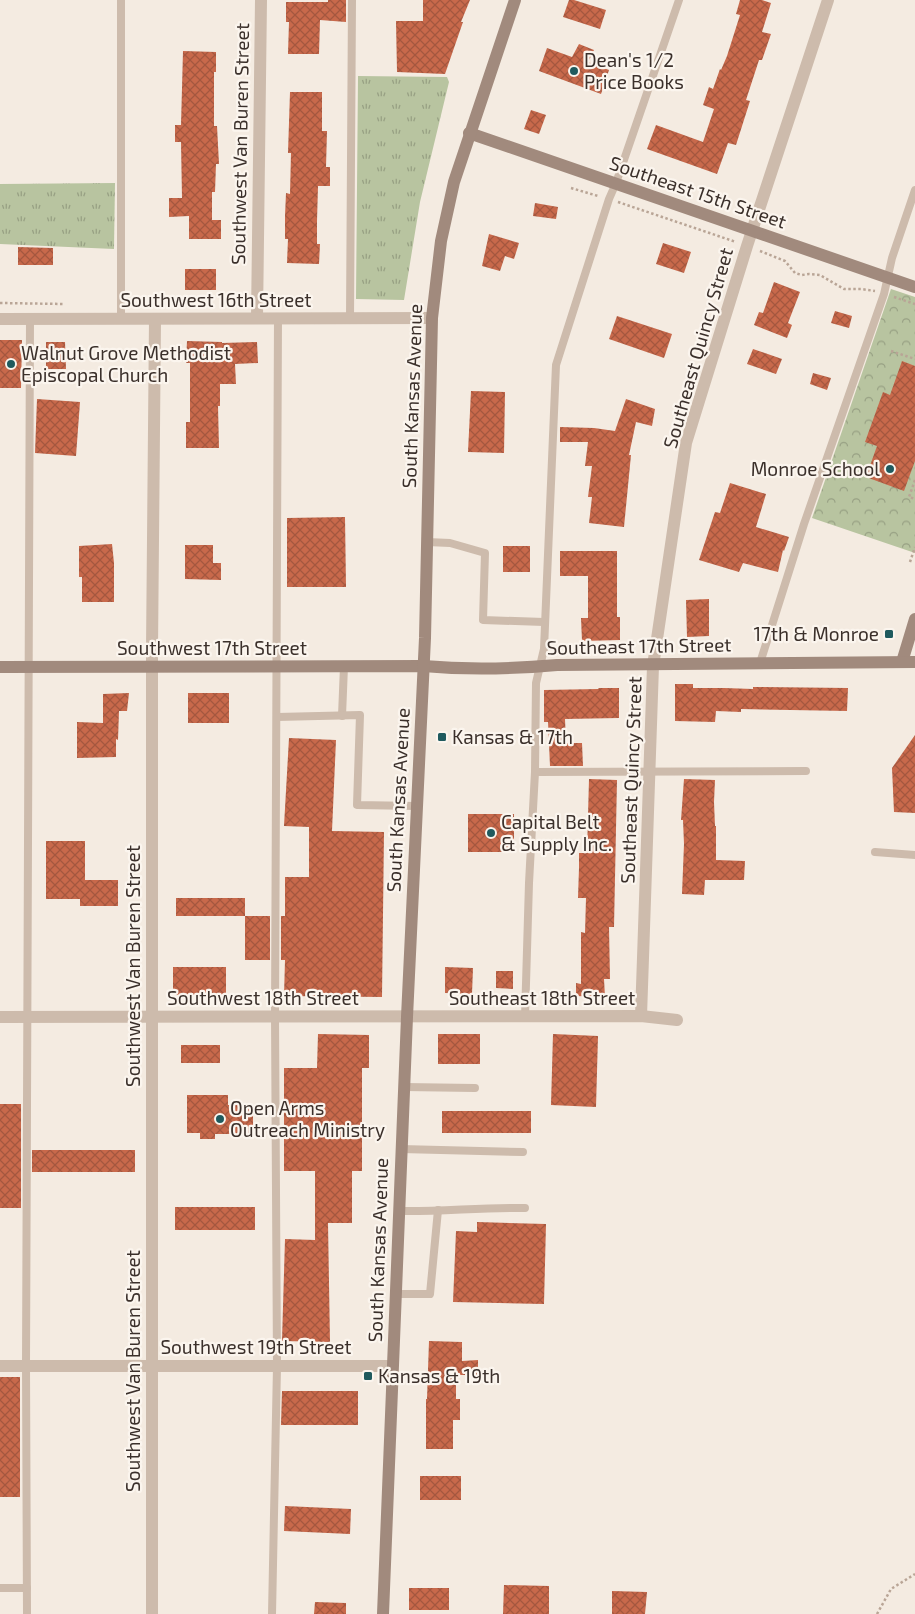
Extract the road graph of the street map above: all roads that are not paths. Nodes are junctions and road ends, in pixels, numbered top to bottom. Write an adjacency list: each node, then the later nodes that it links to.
1 (121, 0): 19 (lane)
2 (260, 0): 13 (street, Southwest Van Buren Street)
3 (352, 0): 15 (lane)
4 (515, 0): 7 (main road, South Kansas Avenue)
5 (679, 0): 8 (lane)
6 (828, 0): 10 (street, Southeast Quincy Street)
7 (470, 133): 8 (main road, Southeast 15th Street); 16 (main road, South Kansas Avenue)
8 (616, 183): 10 (main road, Southeast 15th Street); 23 (lane)
9 (915, 190): 11 (lane)
10 (752, 230): 11 (main road, Southeast 15th Street); 29 (street, Southeast Quincy Street)
11 (888, 277): 12 (main road, Southeast 15th Street); 25 (lane)
12 (915, 287)
13 (257, 318): 14 (street, Southwest 16th Street); 20 (street, Southwest 16th Street)
14 (278, 318): 15 (street, Southwest 16th Street); 26 (lane)
15 (350, 318): 16 (street, Southwest 16th Street)
16 (432, 318): 21 (main road, South Kansas Avenue)
17 (0, 319): 18 (street, Southwest 16th Street)
18 (30, 319): 19 (street, Southwest 16th Street); 31 (lane)
19 (121, 319): 20 (street, Southwest 16th Street)
20 (155, 319): 32 (street, Southwest Van Buren Street)
21 (427, 542): 23 (lane); 28 (main road, South Kansas Avenue)
22 (915, 619): 24 (main road)
23 (544, 622): 33 (lane)
24 (909, 662): 25 (main road, Southeast 17th Street)
25 (760, 663): 29 (main road, Southeast 17th Street)
26 (277, 666): 27 (main road, Southwest 17th Street); 32 (main road, Southwest 17th Street); 34 (lane)
27 (344, 666): 28 (main road, Southwest 17th Street); 35 (lane)
28 (424, 666): 33 (main road, Southeast 17th Street); 39 (main road, South Kansas Avenue)
29 (654, 666): 33 (main road, Southeast 17th Street); 36 (street, Southeast Quincy Street)
30 (0, 667): 31 (main road, Southwest 17th Street)
31 (28, 667): 32 (main road, Southwest 17th Street); 45 (lane)
32 (152, 667): 46 (street, Southwest Van Buren Street)
33 (540, 667): 38 (lane)
34 (276, 716): 35 (lane); 42 (lane)
35 (342, 716): 39 (lane)
36 (651, 771): 37 (lane); 38 (lane); 43 (street, Southeast Quincy Street)
37 (806, 771)
38 (535, 772): 48 (lane)
39 (417, 806): 47 (main road, South Kansas Avenue)
40 (875, 852): 41 (lane)
41 (915, 855)
42 (274, 1016): 46 (street, Southwest 18th Street); 47 (street, Southwest 18th Street); 61 (lane)
43 (641, 1016): 48 (street, Southeast 18th Street); 49 (street, Southeast 18th Street)
44 (0, 1017): 45 (street, Southwest 18th Street)
45 (28, 1017): 46 (street, Southwest 18th Street); 59 (lane)
46 (151, 1017): 60 (street, Southwest Van Buren Street)
47 (407, 1017): 48 (street, Southeast 18th Street); 50 (main road, South Kansas Avenue)
48 (525, 1017)
49 (677, 1020)
50 (404, 1087): 51 (lane); 52 (main road, South Kansas Avenue)
51 (474, 1088)
52 (401, 1149): 53 (lane); 56 (main road, South Kansas Avenue)
53 (523, 1152)
54 (525, 1208): 55 (lane)
55 (438, 1210): 56 (lane); 57 (lane)
56 (398, 1211): 57 (main road, South Kansas Avenue)
57 (395, 1294): 62 (main road, South Kansas Avenue)
58 (0, 1366): 59 (street, Southwest 19th Street)
59 (26, 1366): 60 (street, Southwest 19th Street); 64 (lane)
60 (152, 1366): 61 (street, Southwest 19th Street); 66 (street, Southwest Van Buren Street)
61 (276, 1366): 62 (street, Southwest 19th Street); 67 (lane)
62 (392, 1366): 68 (main road, South Kansas Avenue)
63 (0, 1588): 64 (lane)
64 (27, 1588): 65 (lane)
65 (27, 1614)
66 (152, 1614)
67 (272, 1614)
68 (383, 1614)

